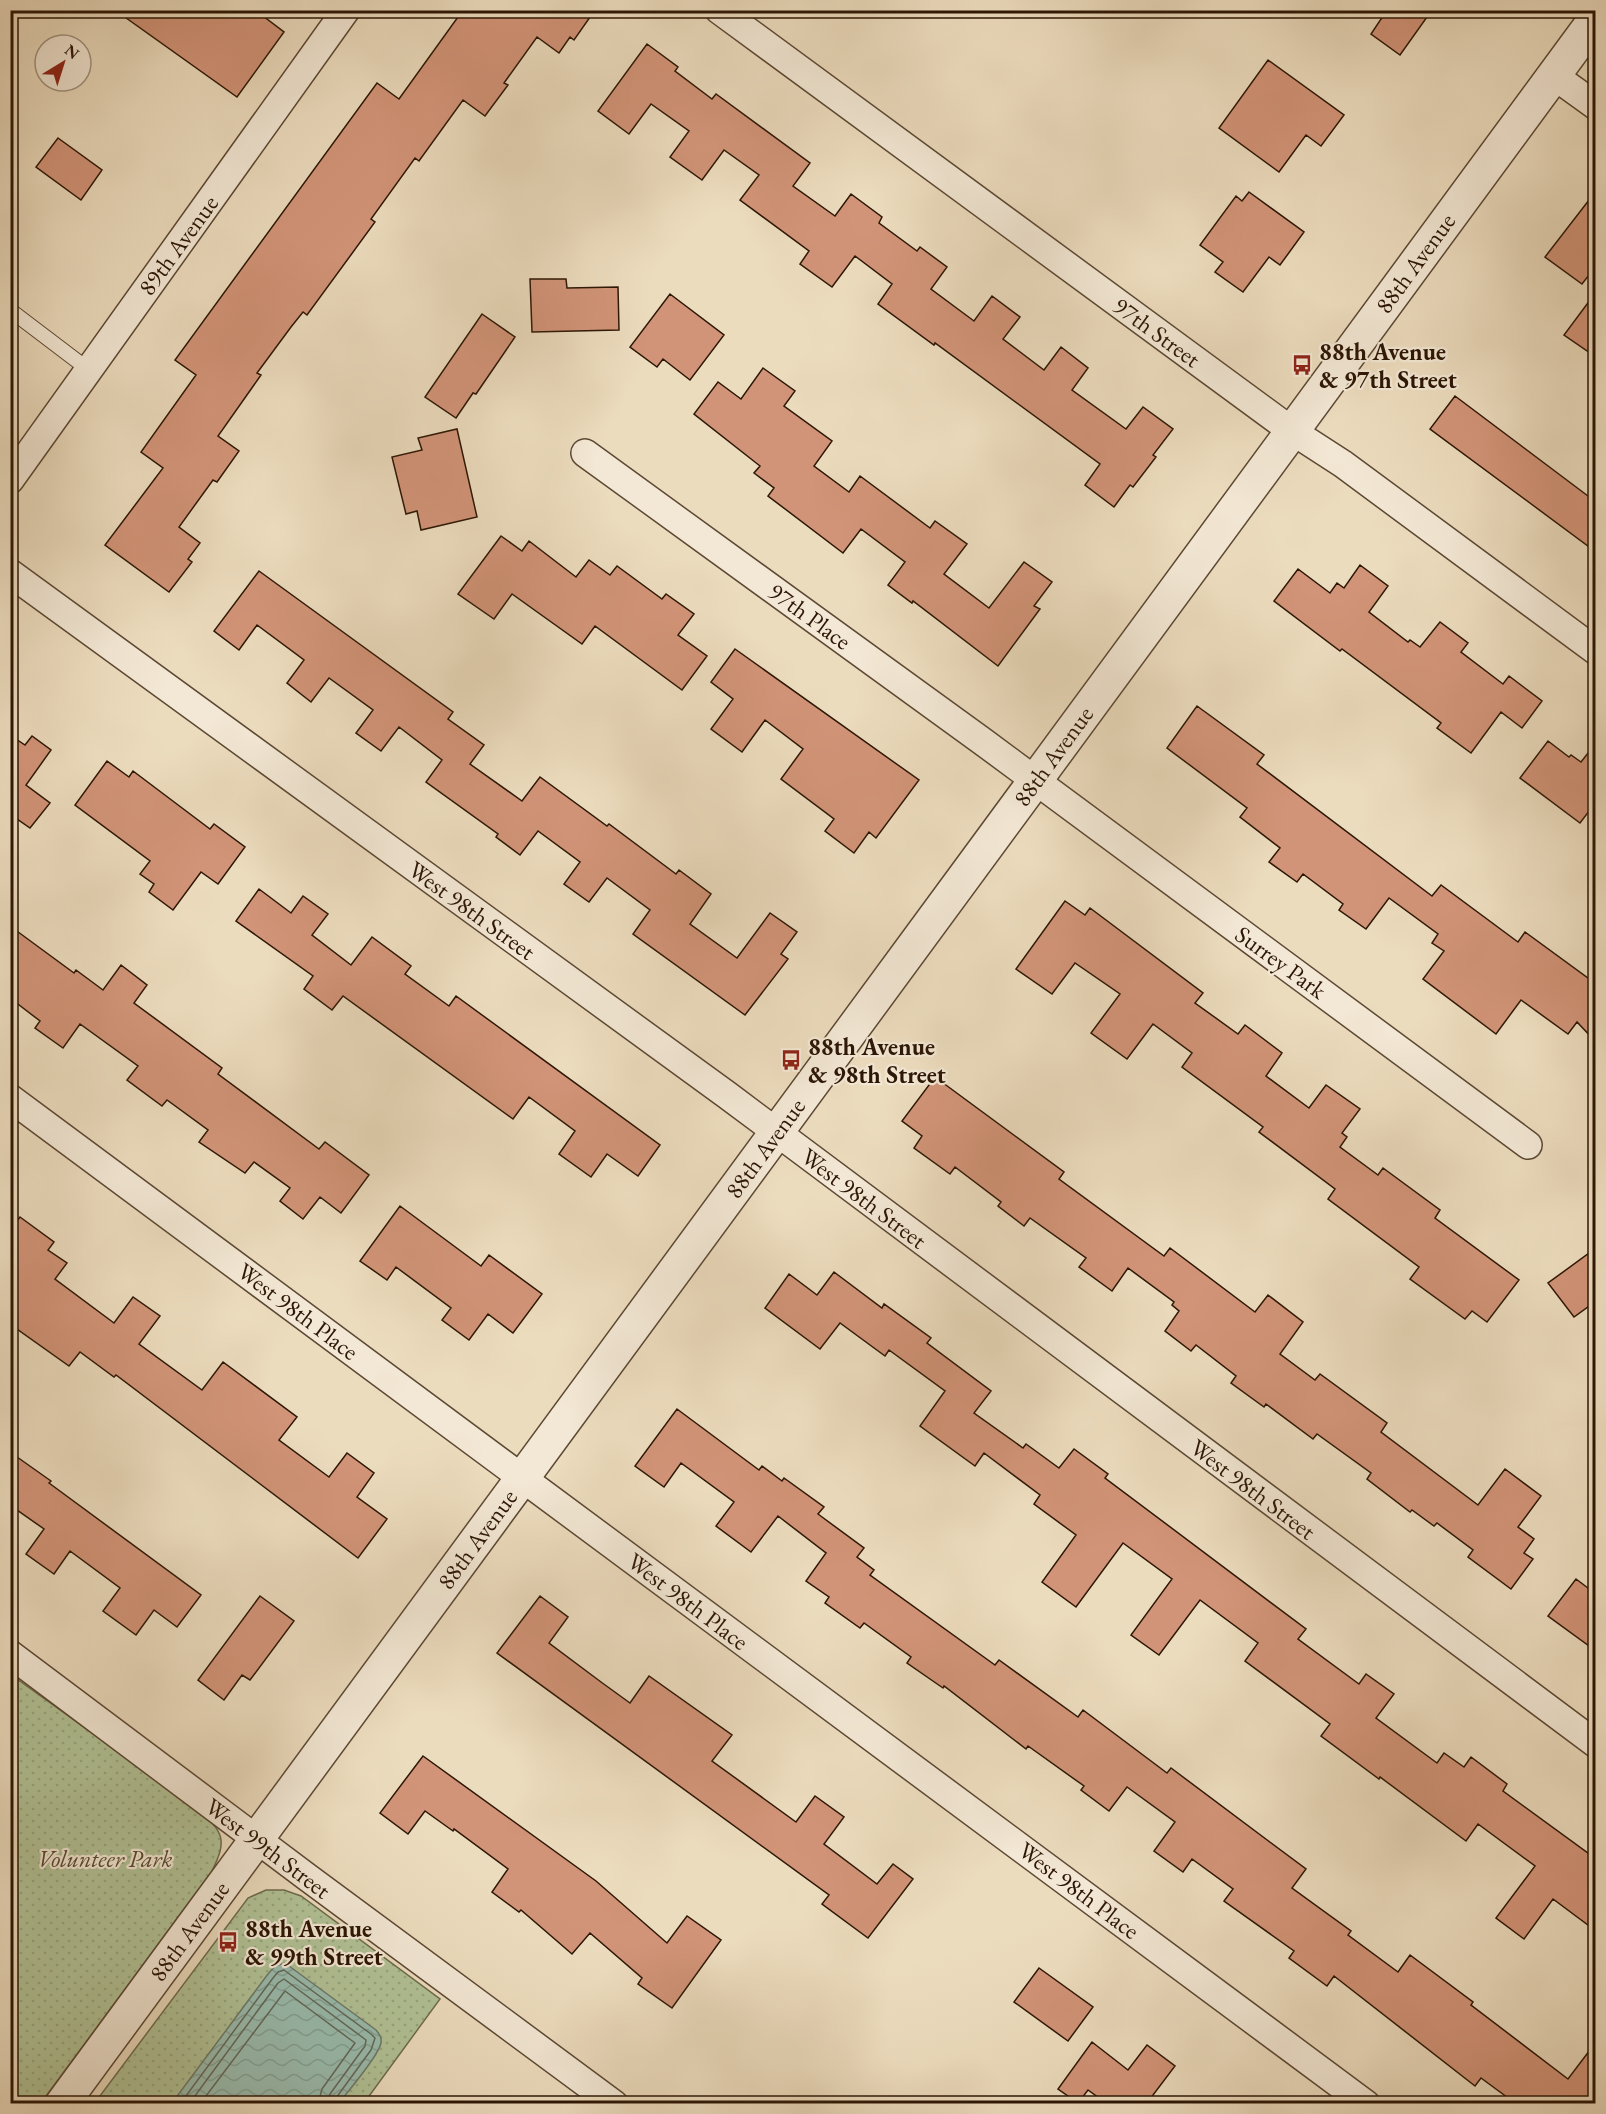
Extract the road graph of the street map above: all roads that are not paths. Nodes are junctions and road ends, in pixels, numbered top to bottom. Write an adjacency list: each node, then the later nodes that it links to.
1 (346, 10): 7 (street, 89th Avenue)
2 (718, 10): 8 (street, 97th Street)
3 (1596, 18): 4 (street, 88th Avenue)
4 (1554, 75): 5 (street); 8 (street, 88th Avenue)
5 (1596, 106)
6 (10, 310): 7 (lane)
7 (89, 370): 10 (street, 89th Avenue)
8 (1292, 431): 12 (street, 97th Street); 13 (street, 88th Avenue)
9 (585, 453): 13 (street, 97th Place)
10 (10, 480)
11 (10, 573): 15 (street, West 98th Street)
12 (1596, 651)
13 (1035, 780): 15 (street, 88th Avenue); 16 (street, Surrey Park)
14 (10, 1098): 17 (street, West 98th Place)
15 (776, 1133): 17 (street, 88th Avenue); 19 (street, West 98th Street)
16 (1528, 1145)
17 (522, 1478): 20 (street, 88th Avenue); 23 (street, West 98th Place)
18 (10, 1654): 20 (street, West 99th Street)
19 (1596, 1744)
20 (256, 1839): 21 (street, West 99th Street); 22 (street, 88th Avenue)
21 (608, 2102)
22 (62, 2103)
23 (1366, 2103)

